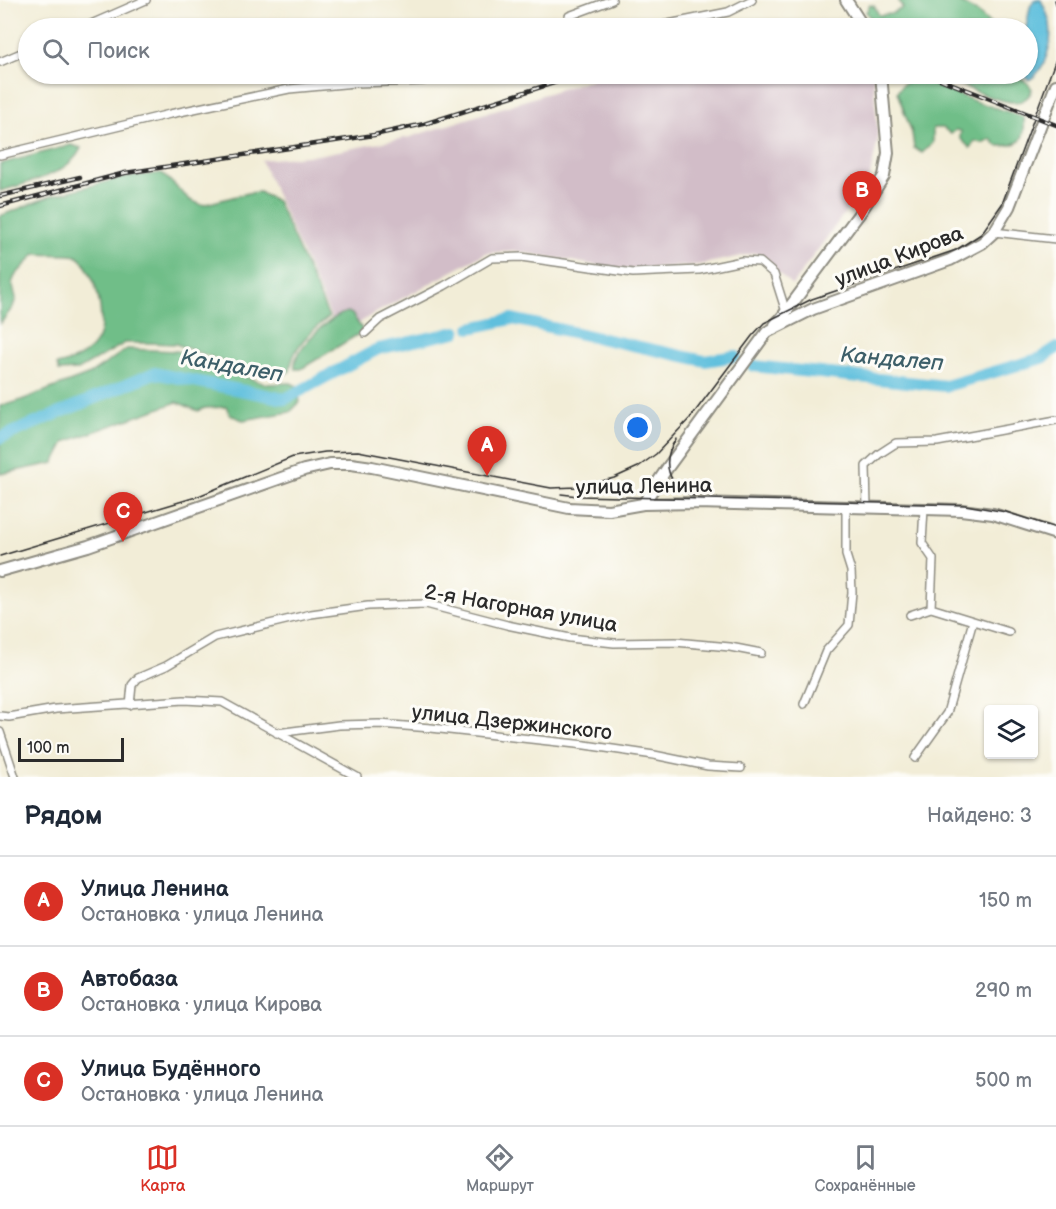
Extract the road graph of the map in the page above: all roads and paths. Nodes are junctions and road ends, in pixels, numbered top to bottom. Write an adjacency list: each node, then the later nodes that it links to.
1 (146, 0): 6 (street)
2 (612, 0): 5 (street)
3 (752, 0): 7 (street)
4 (846, 0): 8 (main road)
5 (569, 16)
6 (105, 18)
7 (698, 18)
8 (858, 18)
9 (18, 54): 10 (street)
10 (0, 62)
11 (344, 84): 14 (street)
12 (882, 84): 17 (main road, улица Кирова)
13 (1056, 85): 15 (main road, улица Кирова)
14 (0, 155)
15 (994, 232): 16 (street); 18 (main road, улица Кирова)
16 (1056, 239)
17 (786, 312): 18 (main road, улица Кирова); 19 (street)
18 (767, 332): 21 (main road, улица Кирова)
19 (365, 333)
20 (1056, 420): 23 (street)
21 (643, 504): 22 (main road, улица Ленина); 26 (main road, улица Ленина)
22 (846, 507): 23 (main road, улица Ленина); 32 (street)
23 (867, 508): 24 (main road, улица Ленина)
24 (924, 509): 25 (main road, улица Ленина); 27 (street)
25 (1056, 534)
26 (0, 571)
27 (931, 608): 28 (street); 29 (street)
28 (910, 615)
29 (973, 621): 30 (street); 37 (street)
30 (1009, 632)
31 (761, 653): 33 (street, 2-я Нагорная улица)
32 (804, 704)
33 (130, 705): 34 (street); 36 (street)
34 (0, 716)
35 (0, 732): 39 (street)
36 (277, 733): 38 (street, улица Дзержинского); 40 (street)
37 (915, 758)
38 (741, 768)
39 (15, 777)
40 (357, 777)

